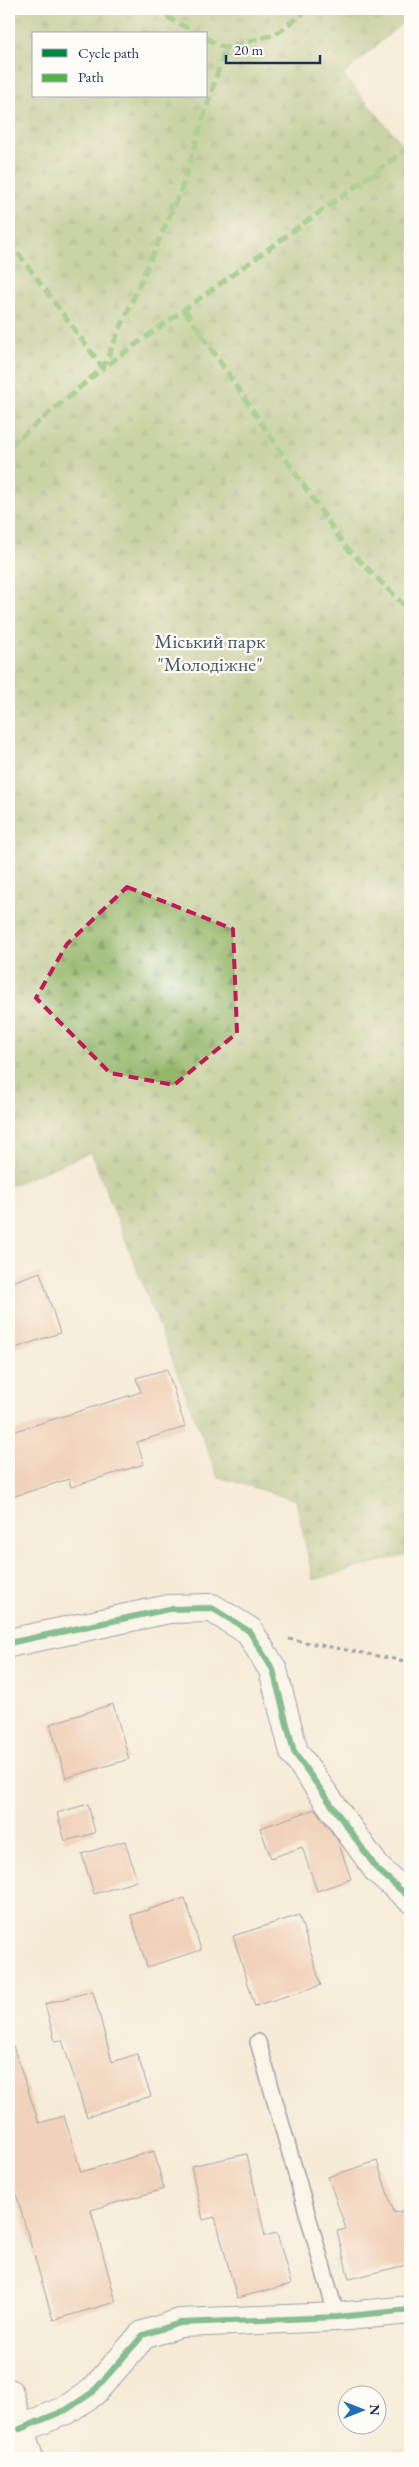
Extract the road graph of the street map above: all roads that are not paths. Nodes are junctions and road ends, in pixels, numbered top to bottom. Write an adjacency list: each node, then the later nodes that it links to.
1 (9, 1643): 2 (street)
2 (410, 1898)
3 (258, 2042): 5 (lane)
4 (410, 2310): 5 (street)
5 (337, 2318): 7 (street)
6 (9, 2396): 7 (street)
7 (20, 2429): 8 (street)
8 (28, 2458)

